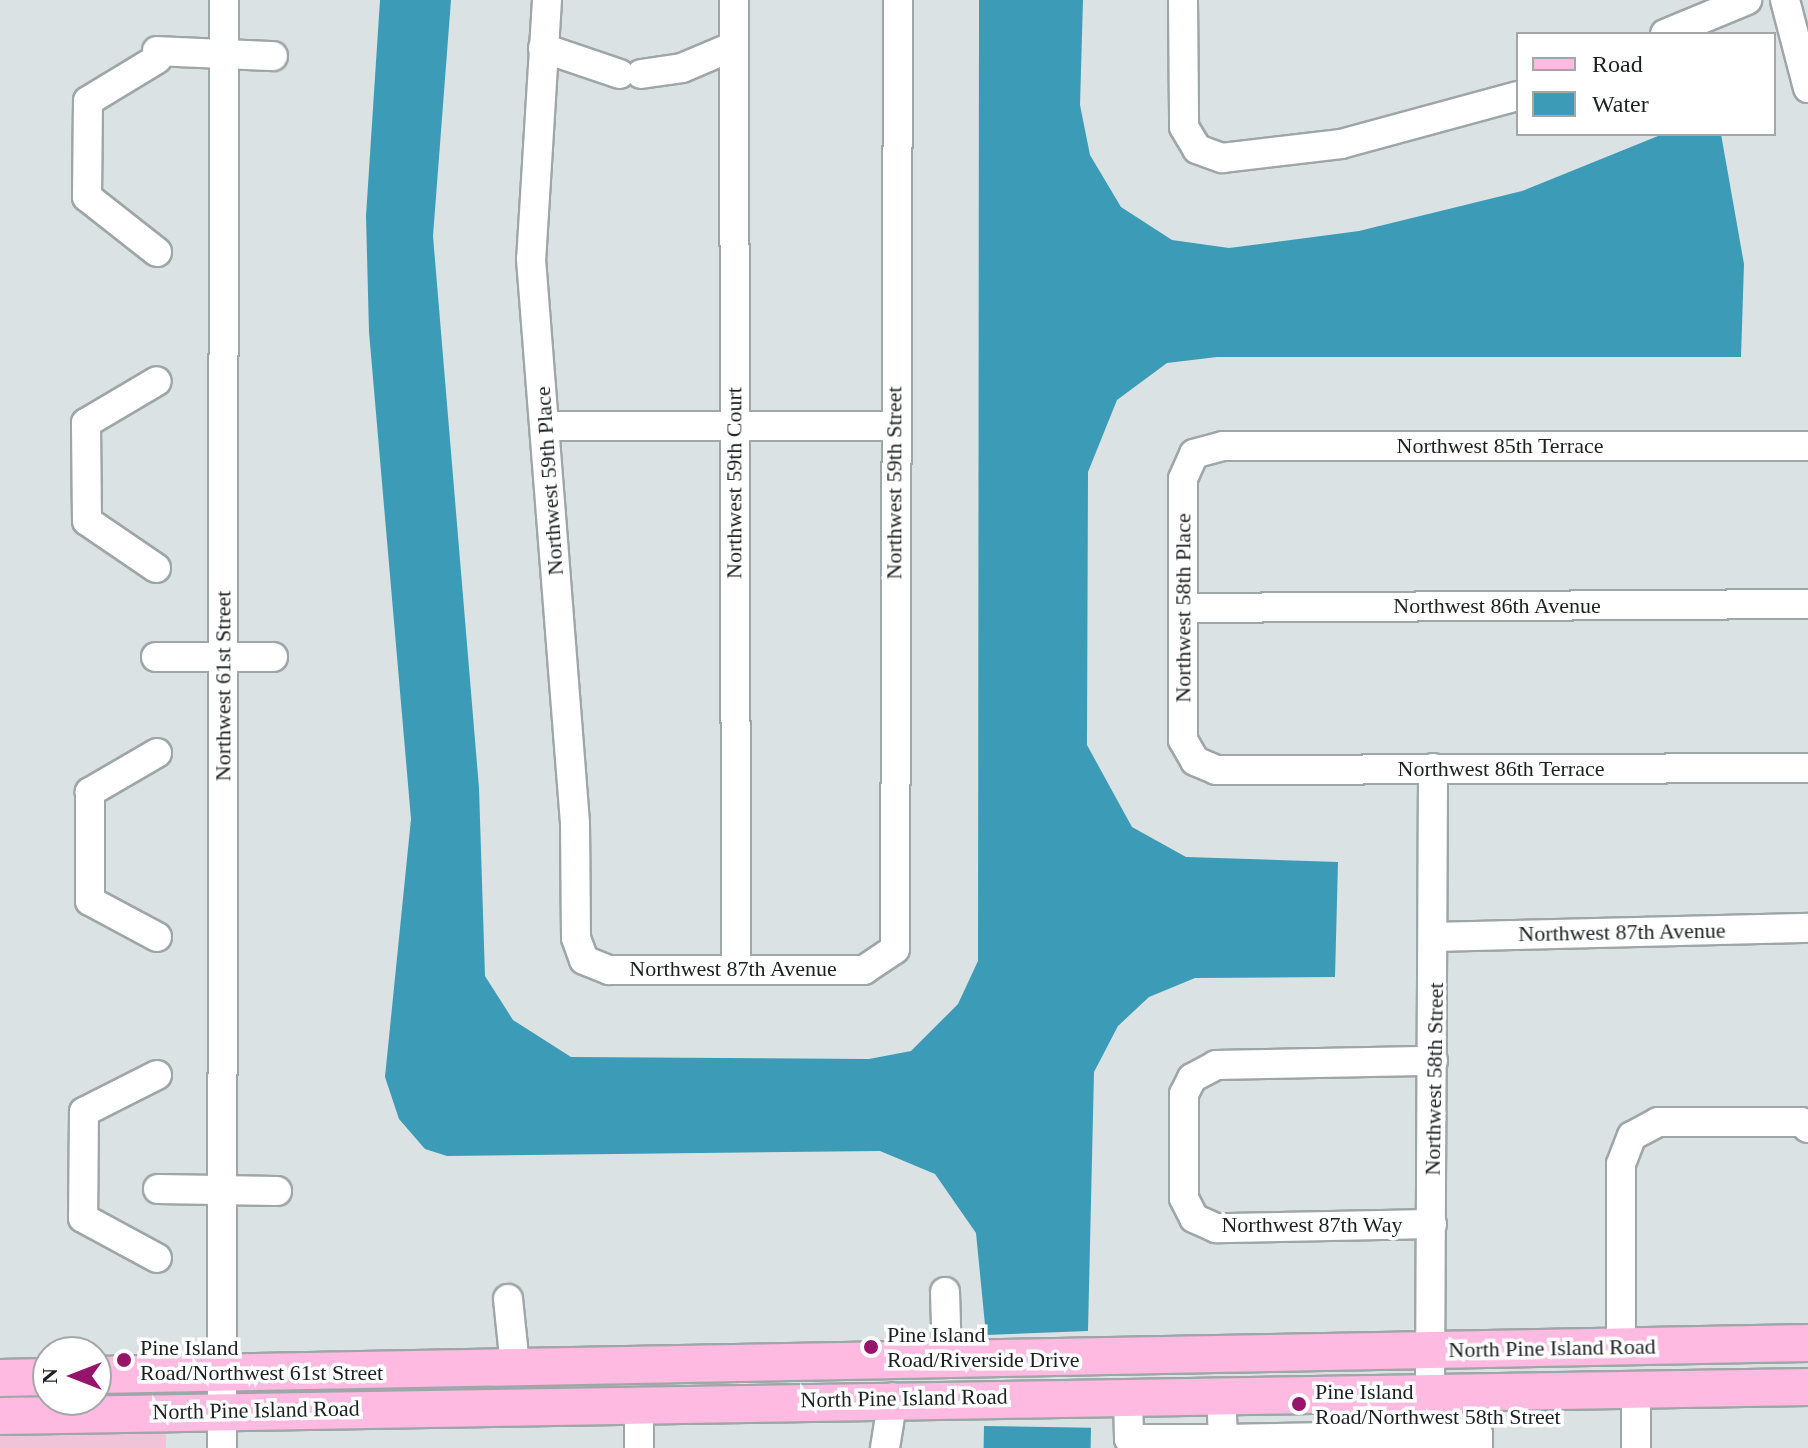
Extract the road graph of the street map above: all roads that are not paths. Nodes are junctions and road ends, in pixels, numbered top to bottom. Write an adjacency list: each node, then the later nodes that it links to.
1 (224, 0): 11 (street, Northwest 61st Street)
2 (547, 0): 10 (street, Northwest 59th Place)
3 (734, 0): 9 (street, Northwest 59th Court)
4 (898, 0): 19 (street, Northwest 59th Street)
5 (1183, 0): 14 (street)
6 (1747, 0): 8 (street)
7 (1785, 0): 13 (street)
8 (1670, 32)
9 (734, 46): 10 (street); 18 (street, Northwest 59th Court)
10 (543, 48): 17 (street, Northwest 59th Place)
11 (223, 54): 12 (street); 15 (street); 26 (street, Northwest 61st Street)
12 (273, 56)
13 (1808, 88)
14 (1516, 97)
15 (157, 252)
16 (157, 381): 22 (street)
17 (545, 426): 18 (street); 35 (street, Northwest 59th Place)
18 (734, 426): 19 (street); 37 (street, Northwest 59th Court)
19 (894, 426): 36 (street, Northwest 59th Street)
20 (1808, 446): 21 (street, Northwest 85th Terrace)
21 (1194, 454): 24 (street, Northwest 58th Place)
22 (156, 568)
23 (1808, 604): 24 (street, Northwest 86th Avenue)
24 (1186, 608): 29 (street, Northwest 58th Place)
25 (156, 657): 26 (street)
26 (223, 657): 27 (street); 42 (street, Northwest 61st Street)
27 (273, 657)
28 (157, 753): 33 (street)
29 (1195, 761): 30 (street, Northwest 86th Terrace)
30 (1433, 768): 31 (street, Northwest 86th Terrace); 34 (street, Northwest 58th Street)
31 (1808, 768)
32 (1808, 928): 34 (street, Northwest 87th Avenue)
33 (157, 937)
34 (1436, 937): 38 (street, Northwest 58th Street)
35 (584, 960): 37 (street, Northwest 87th Avenue)
36 (883, 962): 37 (street, Northwest 87th Avenue)
37 (736, 966)
38 (1433, 1061): 44 (street, Northwest 58th Street); 44 (street, Northwest 87th Way)
39 (157, 1075): 45 (street)
40 (1808, 1128): 49 (street)
41 (158, 1189): 42 (street)
42 (224, 1190): 43 (street); 53 (street, Northwest 61st Street)
43 (277, 1191)
44 (1432, 1224): 50 (street, Northwest 58th Street)
45 (157, 1258)
46 (945, 1292): 51 (street)
47 (508, 1299): 52 (street)
48 (1808, 1343): 49 (main road, North Pine Island Road)
49 (1621, 1348): 50 (main road, North Pine Island Road)
50 (1430, 1350): 51 (main road, North Pine Island Road); 59 (street, Northwest 58th Street)
51 (947, 1359): 52 (main road, North Pine Island Road)
52 (515, 1366): 53 (main road, North Pine Island Road)
53 (224, 1372): 54 (main road, North Pine Island Road); 64 (street, Northwest 61st Street)
54 (112, 1375)
55 (32, 1377): 56 (main road)
56 (0, 1378)
57 (1636, 1387): 58 (main road, North Pine Island Road); 59 (main road, North Pine Island Road); 72 (street)
58 (1808, 1387)
59 (1430, 1389): 60 (main road, North Pine Island Road); 66 (street, Northwest 58th Street)
60 (1221, 1393): 61 (main road, North Pine Island Road); 67 (street)
61 (1128, 1394): 62 (main road, North Pine Island Road); 67 (street)
62 (893, 1398): 63 (main road, North Pine Island Road); 70 (street)
63 (639, 1404): 64 (main road, North Pine Island Road); 69 (street)
64 (222, 1410): 65 (main road, North Pine Island Road); 68 (street, Northwest 61st Street)
65 (0, 1416)
66 (1424, 1441): 67 (street); 71 (street)
67 (1223, 1444)
68 (222, 1448)
69 (639, 1448)
70 (885, 1448)
71 (1478, 1448)
72 (1636, 1448)

